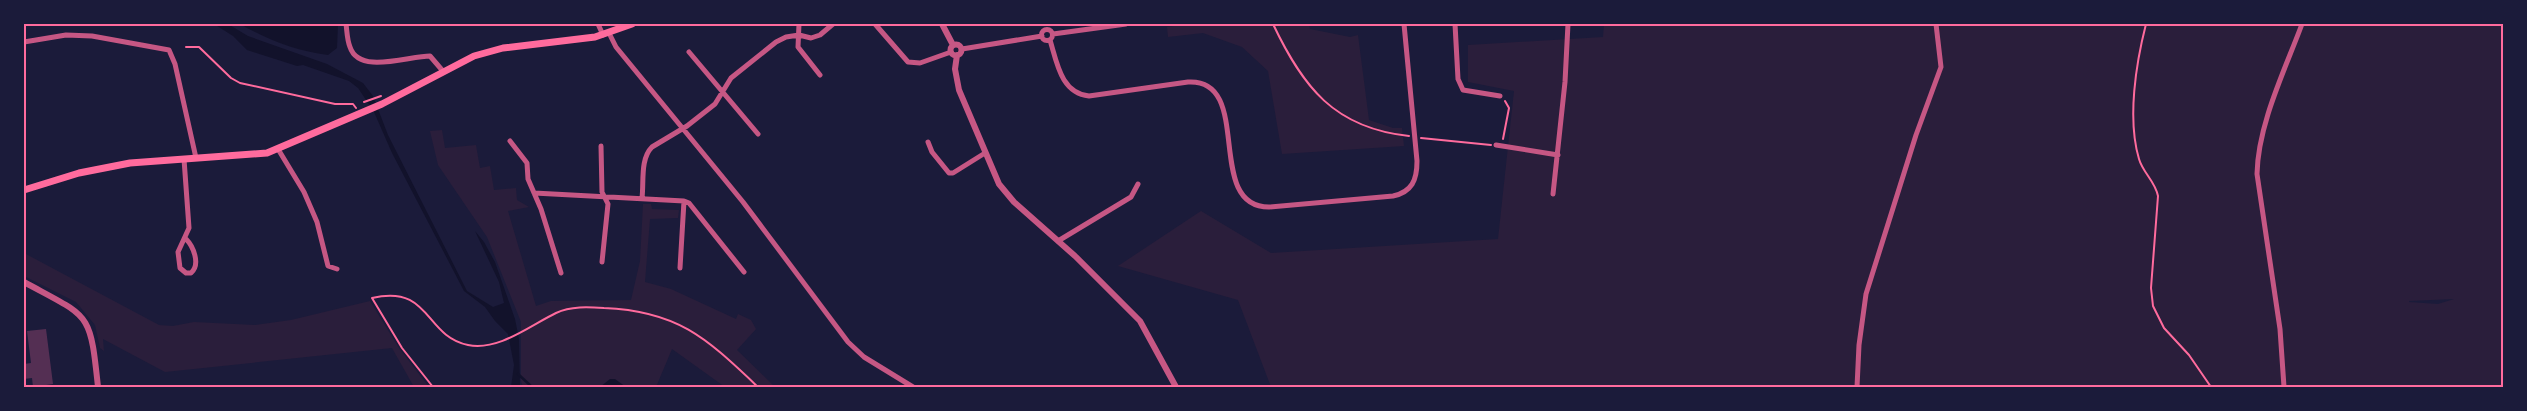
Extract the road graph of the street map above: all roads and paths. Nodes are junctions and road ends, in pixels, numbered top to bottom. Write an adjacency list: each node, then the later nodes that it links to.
1 (346, 24): 28 (street)
2 (598, 24): 18 (street)
3 (632, 24): 18 (main road)
4 (799, 24): 20 (street)
5 (833, 24): 20 (street)
6 (875, 24): 26 (street)
7 (942, 24): 26 (street)
8 (1043, 24): 17 (street)
9 (1125, 24): 19 (street)
10 (1273, 24): 37 (path)
11 (1404, 24): 37 (street)
12 (1455, 24): 32 (street)
13 (1568, 24): 44 (street)
14 (1936, 24): 67 (street)
15 (2146, 24): 68 (path)
16 (2302, 24): 69 (street)
17 (1045, 30): 19 (street); 21 (street)
18 (606, 34): 28 (main road); 35 (street)
19 (1053, 34): 22 (street)
20 (799, 35): 29 (street); 30 (street)
21 (1042, 36): 22 (street); 25 (street)
22 (1050, 40): 37 (street)
23 (24, 42): 45 (street)
24 (186, 47): 34 (path)
25 (962, 49): 26 (street)
26 (954, 51): 43 (street)
27 (689, 52): 30 (street)
28 (442, 70): 42 (main road)
29 (820, 75)
30 (723, 94): 35 (street); 36 (street)
31 (379, 96): 33 (path)
32 (1500, 96): 40 (path)
33 (364, 102)
34 (357, 108)
35 (682, 128): 52 (street); 65 (street)
36 (758, 134)
37 (1416, 137): 40 (path)
38 (510, 141): 49 (street)
39 (928, 142): 43 (street)
40 (1496, 145): 44 (street)
41 (601, 146): 51 (street)
42 (278, 149): 45 (main road); 58 (street)
43 (985, 153): 55 (street)
44 (1558, 155): 50 (street)
45 (196, 158): 46 (main road)
46 (184, 159): 48 (main road); 54 (street)
47 (1138, 184): 55 (street)
48 (24, 190)
49 (534, 193): 51 (street); 60 (street)
50 (1554, 194)
51 (605, 196): 52 (street); 56 (street)
52 (642, 198): 53 (street)
53 (684, 201): 57 (street); 59 (street)
54 (186, 239): 54 (street)
55 (1058, 241): 66 (street)
56 (602, 262)
57 (680, 268)
58 (337, 269)
59 (744, 272)
60 (561, 273)
61 (24, 282): 62 (street)
62 (98, 387)
63 (433, 387): 64 (path)
64 (758, 387)
65 (913, 387)
66 (1176, 387)
67 (1857, 387)
68 (2211, 387)
69 (2284, 387)

